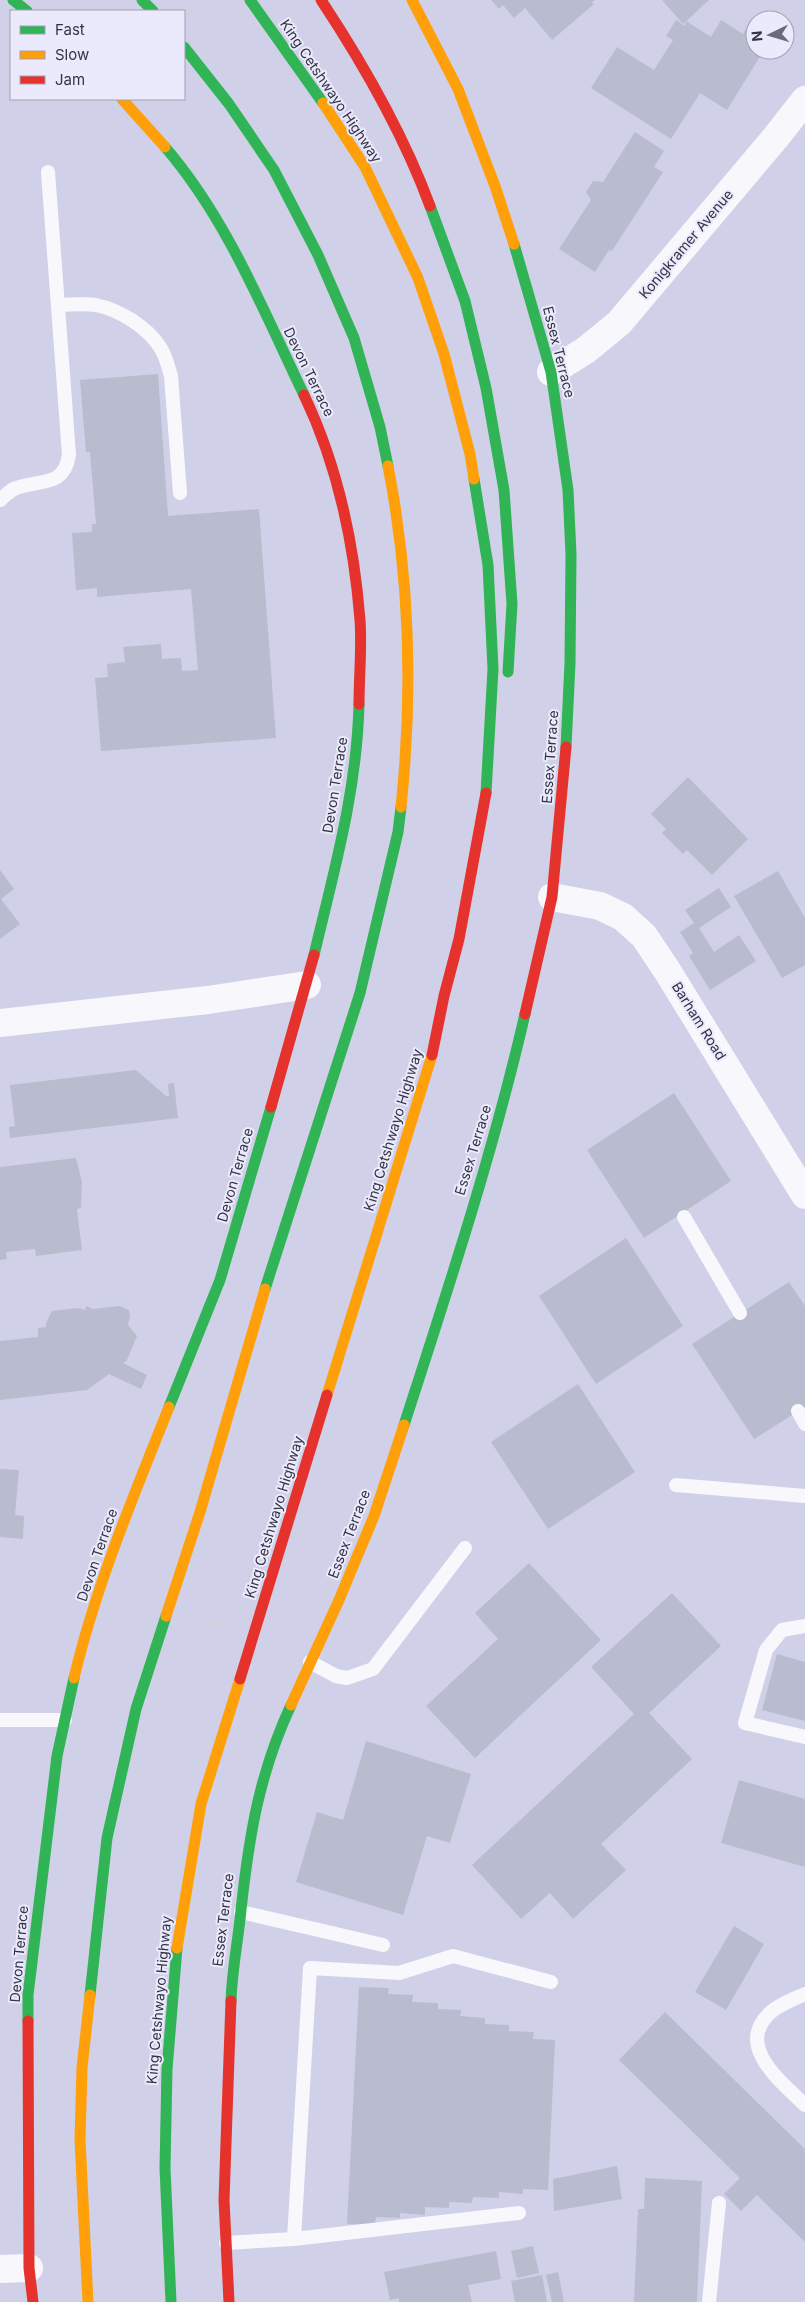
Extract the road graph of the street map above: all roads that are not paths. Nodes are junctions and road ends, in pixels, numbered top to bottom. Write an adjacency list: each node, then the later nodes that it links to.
1 (13, 0): 6 (main road)
2 (142, 0): 7 (main road)
3 (250, 0): 18 (main road, King Cetshwayo Highway)
4 (320, 0): 16 (main road)
5 (412, 0): 13 (main road, Essex Terrace)
6 (26, 10)
7 (152, 10)
8 (185, 48): 47 (main road)
9 (123, 100): 20 (main road, Devon Terrace)
10 (805, 100): 13 (street, Konigkramer Avenue)
11 (48, 172): 12 (lane)
12 (58, 305): 14 (lane); 15 (lane)
13 (551, 372): 19 (main road, Essex Terrace)
14 (180, 493)
15 (0, 500)
16 (508, 684)
17 (502, 724): 18 (main road)
18 (486, 792): 48 (main road, King Cetshwayo Highway)
19 (552, 897): 22 (street, Barham Road); 31 (main road, Essex Terrace)
20 (307, 984): 21 (street); 33 (main road, Devon Terrace)
21 (0, 1023)
22 (805, 1195)
23 (684, 1217): 24 (lane)
24 (740, 1313)
25 (798, 1411): 26 (lane)
26 (805, 1424)
27 (676, 1485): 28 (lane)
28 (805, 1496)
29 (465, 1548): 31 (lane)
30 (805, 1626): 34 (lane)
31 (310, 1662): 35 (main road, Essex Terrace)
32 (0, 1720): 33 (lane)
33 (65, 1720): 44 (main road, Devon Terrace)
34 (805, 1737)
35 (241, 1912): 36 (lane); 43 (main road, Essex Terrace)
36 (383, 1945)
37 (551, 1982): 42 (lane)
38 (805, 1994): 39 (lane)
39 (805, 2105)
40 (719, 2203): 50 (lane)
41 (519, 2213): 42 (lane)
42 (294, 2239): 43 (lane)
43 (226, 2243): 49 (main road, Essex Terrace)
44 (30, 2268): 45 (street); 46 (main road, Devon Terrace)
45 (0, 2269)
46 (33, 2302)
47 (88, 2302)
48 (171, 2302)
49 (229, 2302)
50 (709, 2302)

